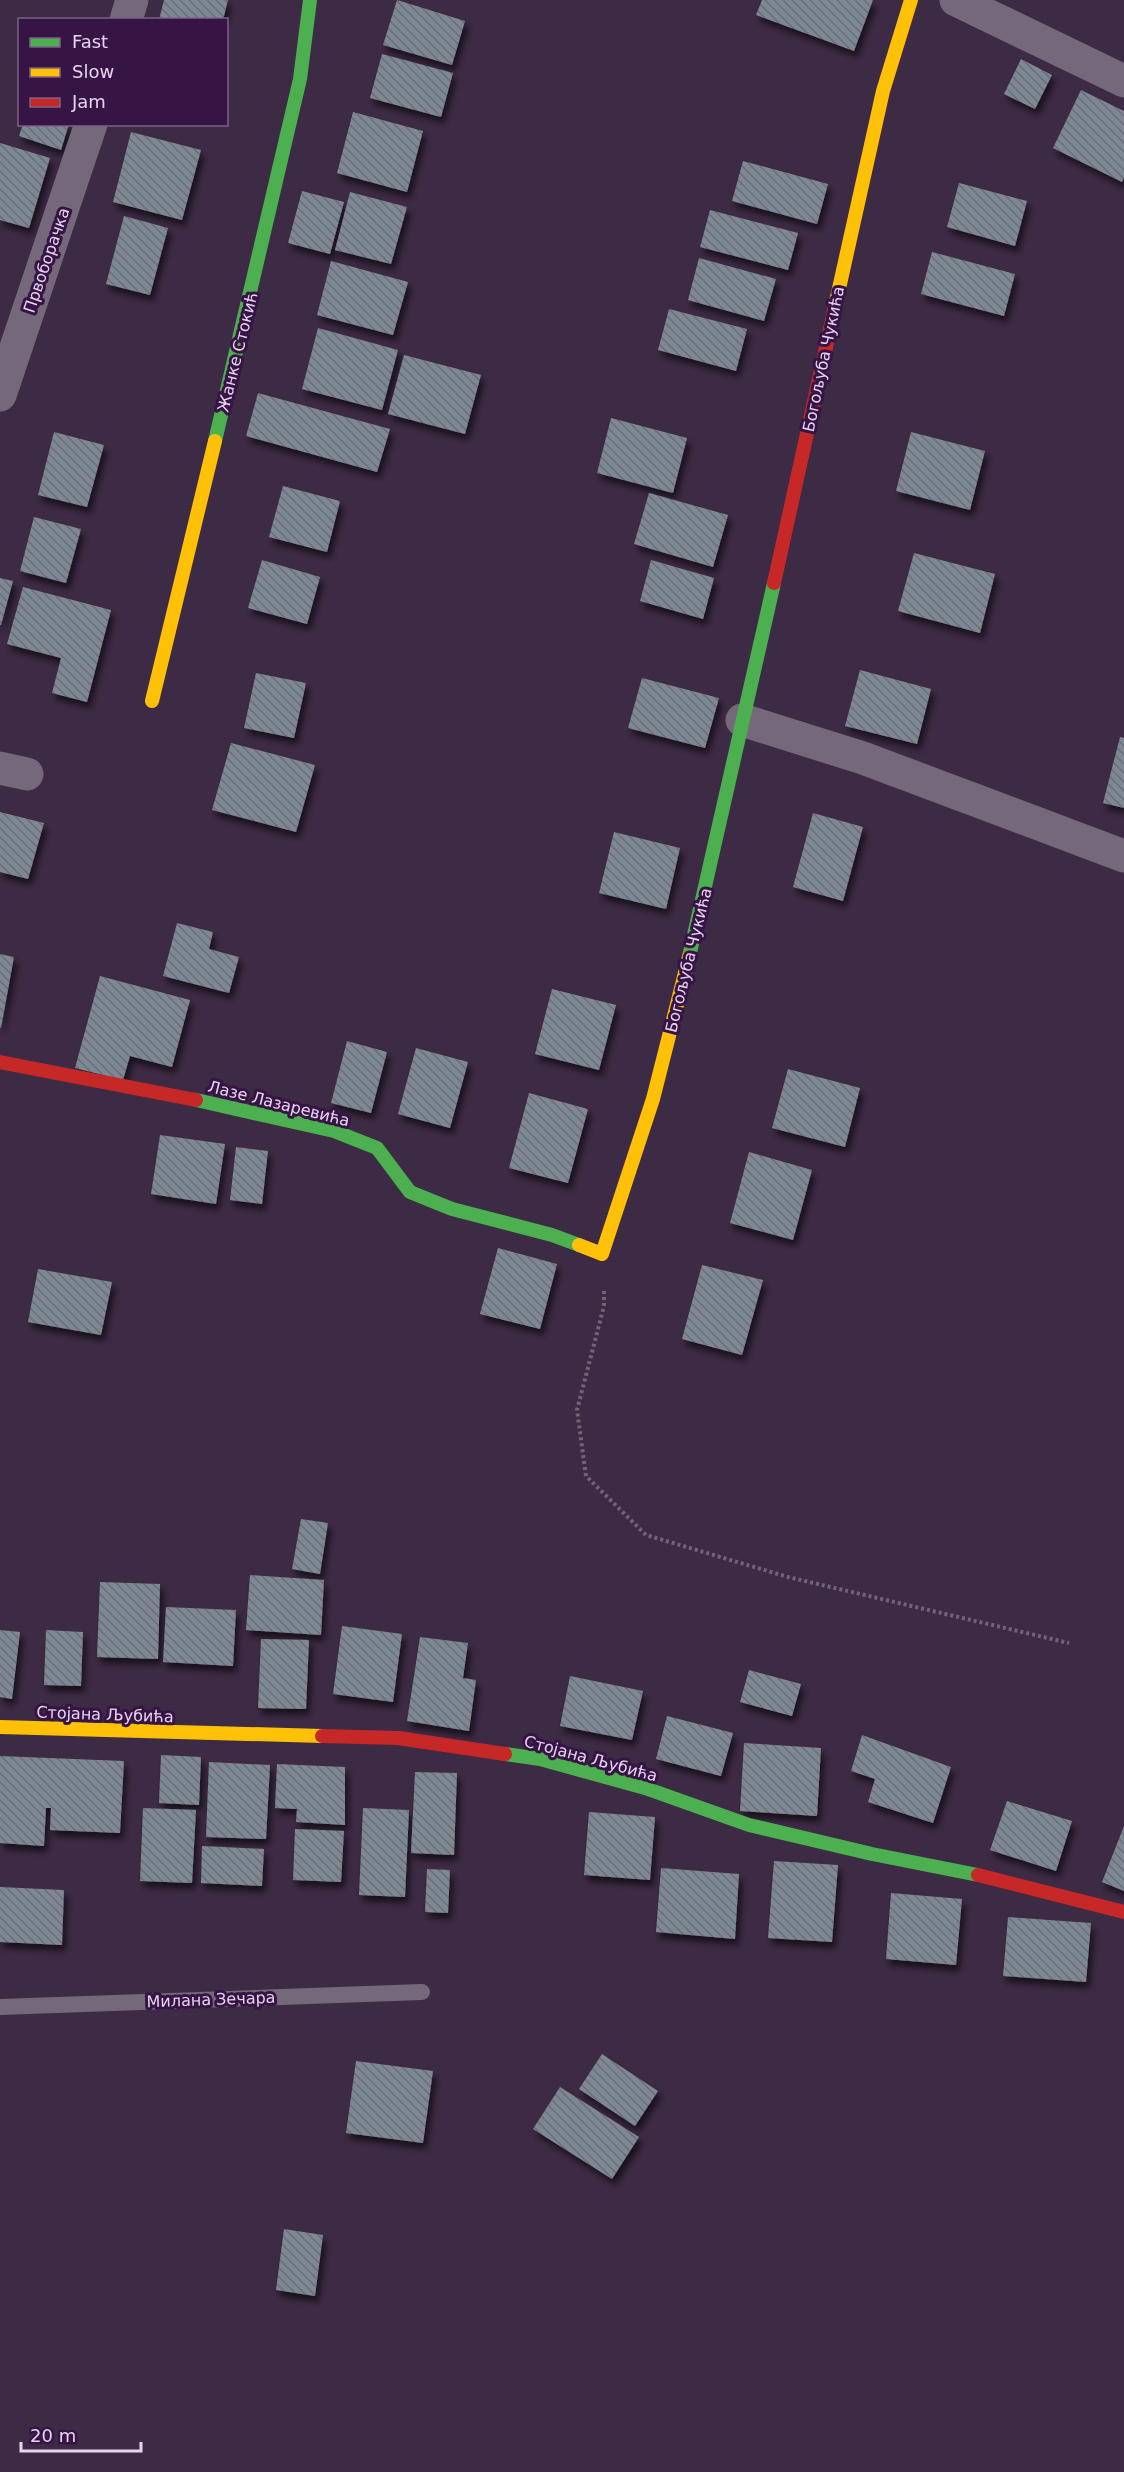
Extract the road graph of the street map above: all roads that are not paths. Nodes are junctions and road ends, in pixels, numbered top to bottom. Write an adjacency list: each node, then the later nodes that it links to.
1 (132, 0): 5 (street)
2 (310, 0): 9 (street, Жанке Стокић)
3 (911, 0): 10 (street, Богољуба Чукића)
4 (956, 0): 6 (street)
5 (127, 18)
6 (1124, 81)
7 (91, 126): 8 (street, Првоборачка)
8 (0, 395)
9 (152, 701)
10 (742, 720): 11 (street); 13 (street, Богољуба Чукића)
11 (1124, 856)
12 (0, 1062): 13 (street, Лазе Лазаревића)
13 (602, 1254)
14 (0, 1727): 15 (street, Стојана Љубића)
15 (1124, 1912)
16 (422, 1992): 17 (lane, Милана Зечара)
17 (0, 2007)

